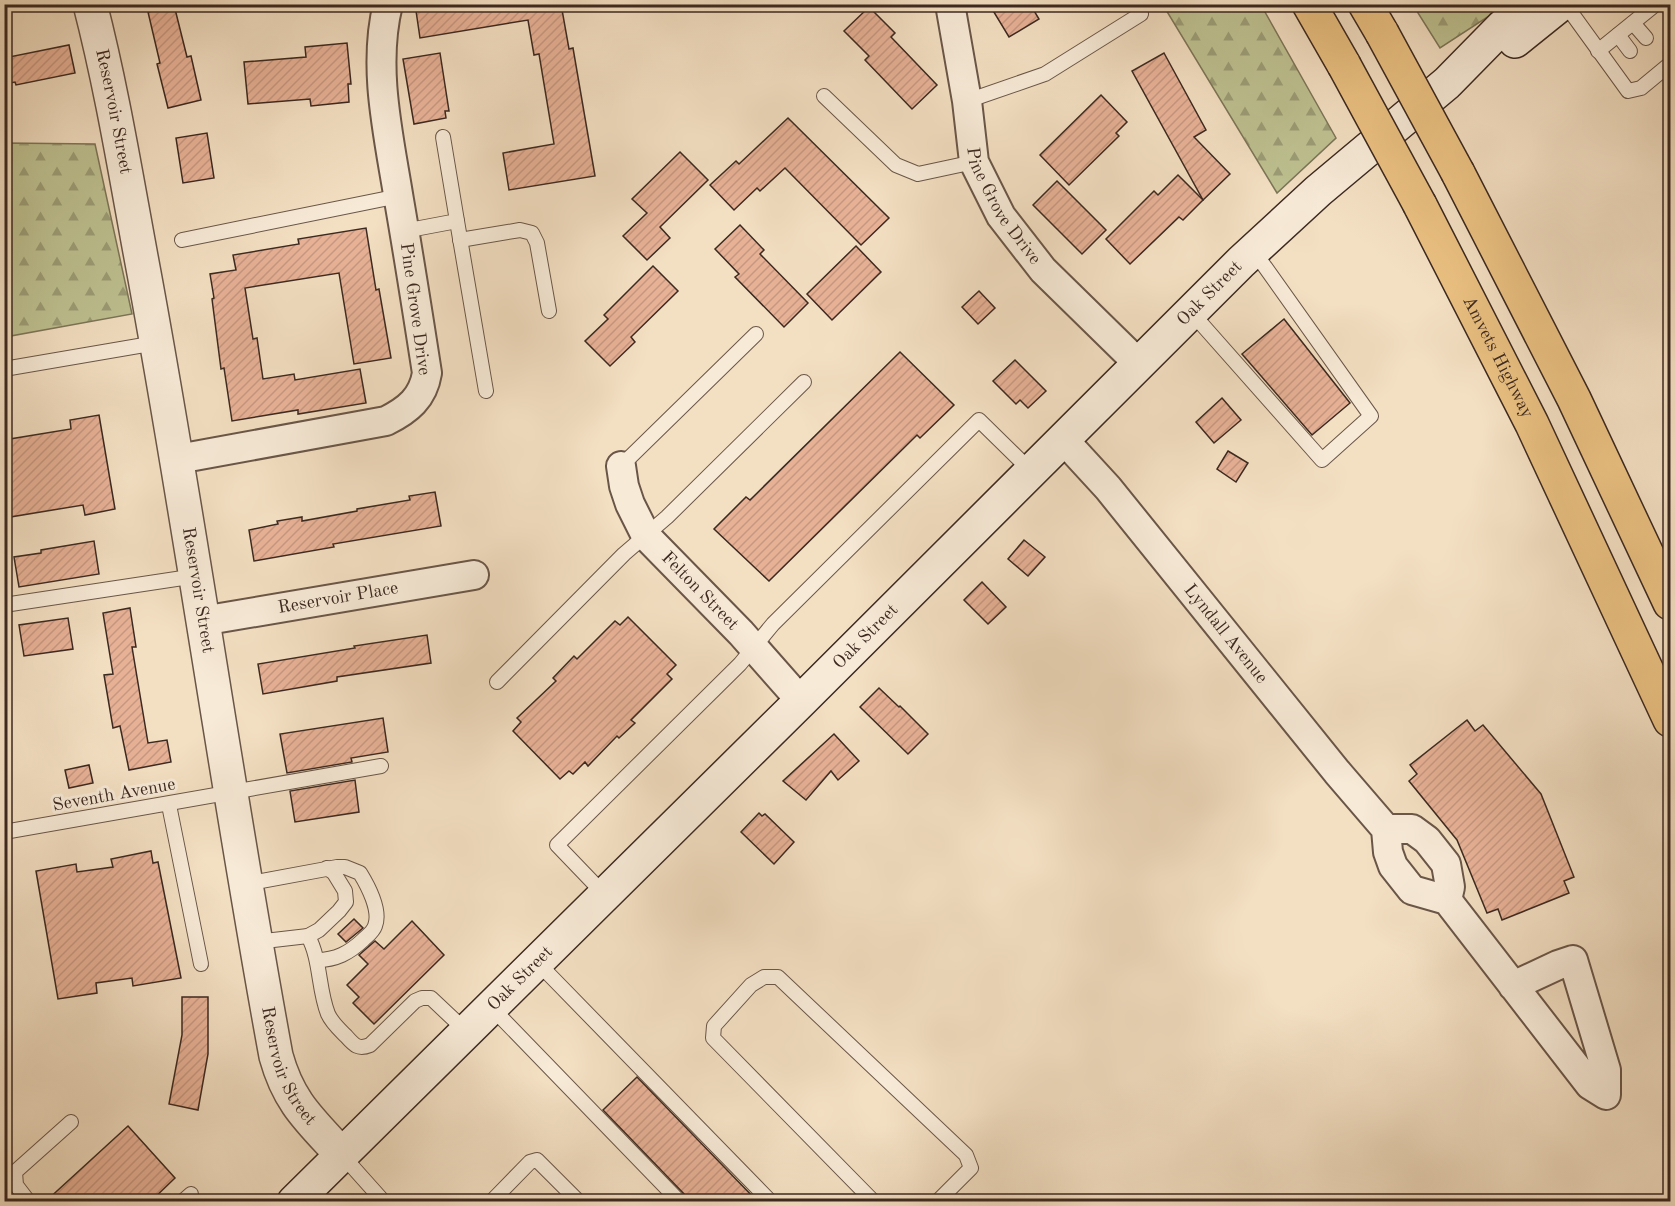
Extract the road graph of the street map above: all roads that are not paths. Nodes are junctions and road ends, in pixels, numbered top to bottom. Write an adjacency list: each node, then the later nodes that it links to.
1 (90, 4): 32 (main road, Reservoir Street)
2 (388, 4): 23 (street, Pine Grove Drive)
3 (950, 4): 20 (street, Pine Grove Drive)
4 (1308, 4): 50 (highway, Amvets Highway, bridge)
5 (1365, 4): 44 (highway, bridge)
6 (1529, 4): 18 (main road, Oak Street)
7 (1563, 4): 15 (lane); 18 (main road, Oak Street)
8 (1656, 4): 12 (lane)
9 (1666, 4): 10 (lane)
10 (1671, 10)
11 (1141, 14): 20 (lane)
12 (1633, 23): 13 (lane); 14 (lane)
13 (1618, 35): 15 (lane); 16 (lane)
14 (1646, 38)
15 (1598, 51): 17 (lane)
16 (1630, 51)
17 (1667, 63)
18 (1447, 83): 28 (main road, Oak Street)
19 (824, 96): 22 (lane)
20 (967, 101): 22 (street, Pine Grove Drive)
21 (443, 137): 24 (lane)
22 (974, 162): 33 (street, Pine Grove Drive)
23 (399, 196): 25 (street, Pine Grove Drive); 26 (lane)
24 (457, 221): 25 (lane); 27 (lane)
25 (404, 231): 38 (street, Pine Grove Drive)
26 (182, 240)
27 (460, 240): 29 (lane); 36 (lane)
28 (1253, 250): 30 (main road, Oak Street); 30 (lane)
29 (549, 311)
30 (1191, 312): 33 (main road, Oak Street)
31 (756, 333): 39 (lane)
32 (157, 343): 34 (lane); 38 (main road, Reservoir Street)
33 (1139, 364): 37 (main road, Oak Street)
34 (4, 369)
35 (804, 382): 41 (lane)
36 (486, 391)
37 (1063, 439): 40 (main road, Oak Street); 54 (street, Lyndall Avenue)
38 (178, 459): 43 (main road, Reservoir Street)
39 (621, 466): 41 (street, Felton Street)
40 (1030, 471): 47 (lane); 49 (main road, Oak Street)
41 (646, 536): 47 (street, Felton Street); 48 (lane)
42 (474, 574): 46 (street, Reservoir Place)
43 (196, 576): 45 (lane); 46 (main road, Reservoir Street)
44 (1671, 603)
45 (4, 605)
46 (202, 621): 52 (main road, Reservoir Street)
47 (753, 648): 49 (street, Felton Street); 58 (lane)
48 (497, 682)
49 (801, 701): 58 (main road, Oak Street)
50 (1671, 720)
51 (381, 766): 52 (lane, Seventh Avenue)
52 (230, 792): 53 (lane, Seventh Avenue); 57 (main road, Reservoir Street)
53 (169, 805): 55 (lane, Seventh Avenue); 64 (lane)
54 (1386, 829): 59 (street); 59 (street)
55 (4, 832)
56 (327, 868): 57 (lane); 60 (lane); 62 (lane)
57 (245, 884): 61 (main road, Reservoir Street)
58 (604, 895): 63 (main road, Oak Street)
59 (1447, 900): 65 (street)
60 (309, 936): 61 (lane); 62 (lane)
61 (256, 942): 69 (main road, Reservoir Street)
62 (317, 960): 67 (lane)
63 (536, 962): 66 (main road, Oak Street); 76 (lane)
64 (201, 964)
65 (1513, 986)
66 (491, 1007): 67 (main road, Oak Street); 75 (lane)
67 (466, 1032): 69 (main road, Oak Street)
68 (71, 1122): 70 (lane)
69 (342, 1155): 71 (main road, Oak Street); 72 (lane)
70 (29, 1202)
71 (294, 1202)
72 (384, 1202)
73 (491, 1202): 74 (lane)
74 (579, 1202)
75 (680, 1202)
76 (771, 1202)
77 (874, 1202): 78 (lane)
78 (937, 1202)

